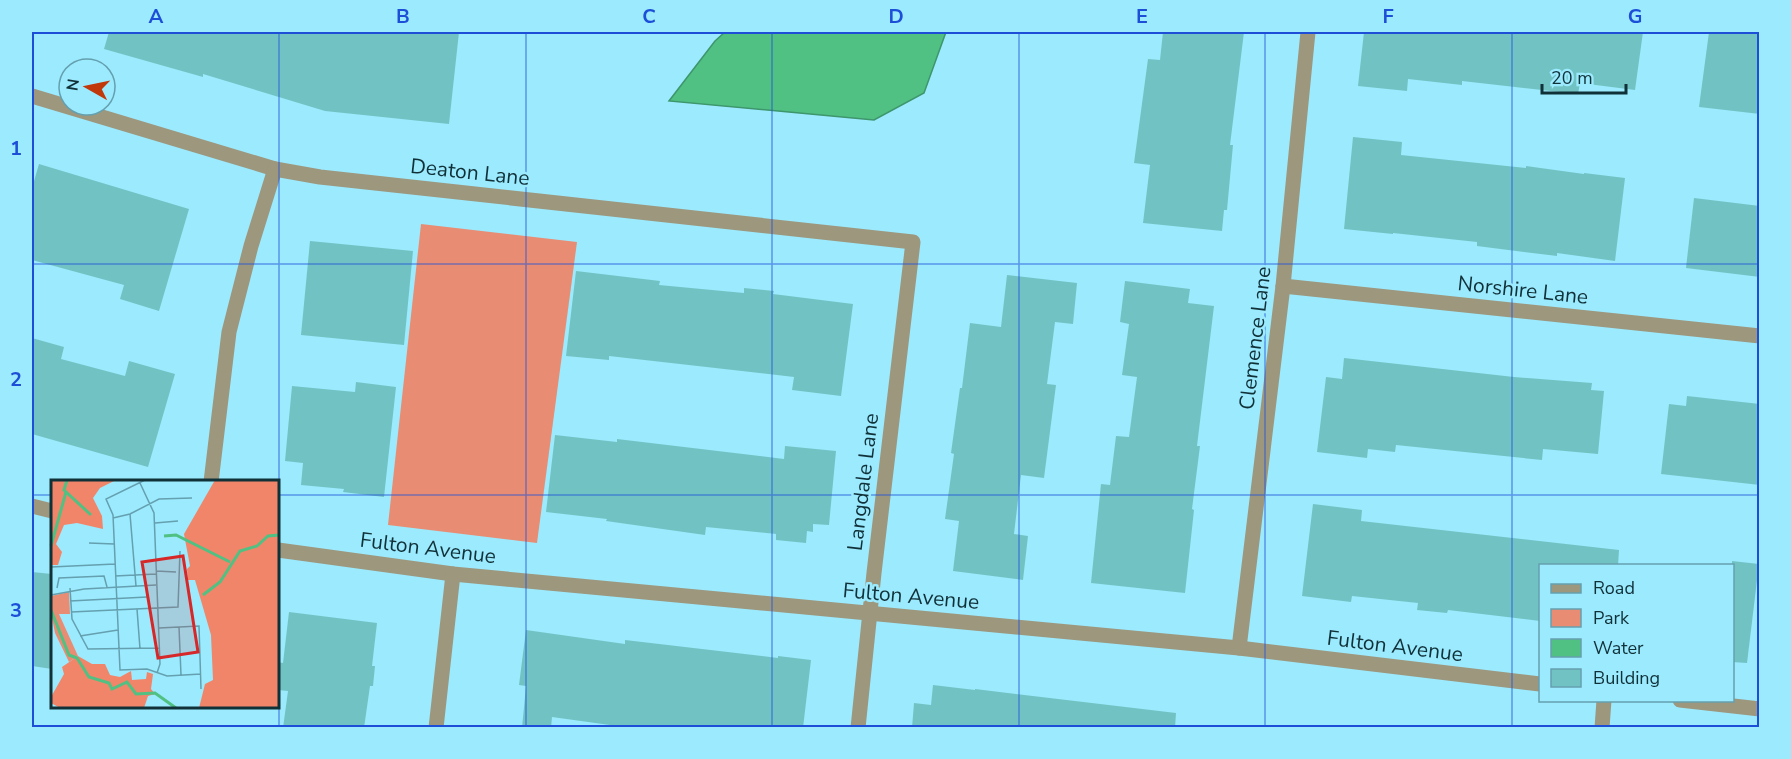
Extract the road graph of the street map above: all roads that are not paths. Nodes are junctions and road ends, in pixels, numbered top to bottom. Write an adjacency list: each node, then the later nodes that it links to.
1 (1308, 32): 5 (street, Clemence Lane)
2 (32, 96): 3 (street, Deaton Lane)
3 (275, 169): 4 (street, Deaton Lane); 7 (street)
4 (913, 242): 12 (street, Langdale Lane)
5 (1282, 286): 6 (street, Norshire Lane); 13 (street, Clemence Lane)
6 (1760, 336)
7 (211, 480)
8 (32, 506): 9 (street)
9 (51, 511)
10 (279, 550): 11 (street, Fulton Avenue)
11 (453, 573): 12 (street, Fulton Avenue); 18 (street)
12 (869, 613): 13 (street, Fulton Avenue); 19 (street, Langdale Lane)
13 (1239, 648): 14 (street, Fulton Avenue)
14 (1539, 684)
15 (1604, 702): 20 (street)
16 (1698, 702): 17 (street)
17 (1760, 709)
18 (436, 728)
19 (858, 728)
20 (1602, 728)

